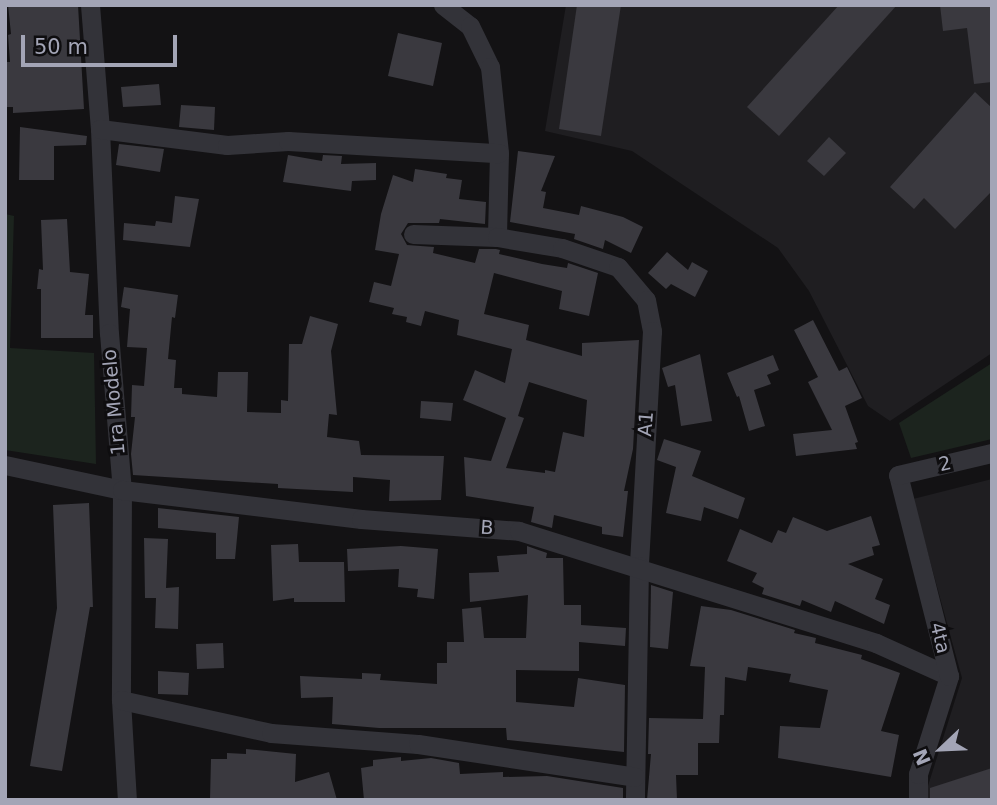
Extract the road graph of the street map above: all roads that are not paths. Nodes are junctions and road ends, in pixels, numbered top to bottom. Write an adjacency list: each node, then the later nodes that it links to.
1 (90, 5): 3 (street, 1ra Modelo)
2 (447, 6): 4 (street)
3 (100, 129): 4 (street); 10 (street, 1ra Modelo)
4 (499, 153): 6 (street)
5 (413, 234): 6 (street, A1)
6 (497, 237): 11 (street, A1)
7 (992, 453): 9 (street, 2)
8 (5, 465): 10 (street, B)
9 (898, 475): 12 (street, 4ta)
10 (122, 490): 11 (street, B); 13 (street, 1ra Modelo)
11 (639, 566): 12 (street, B); 14 (street, A1)
12 (949, 676): 17 (street, 4ta)
13 (121, 700): 14 (street); 15 (street, 1ra Modelo)
14 (635, 776): 16 (street, A1)
15 (127, 800)
16 (635, 800)
17 (918, 800)

